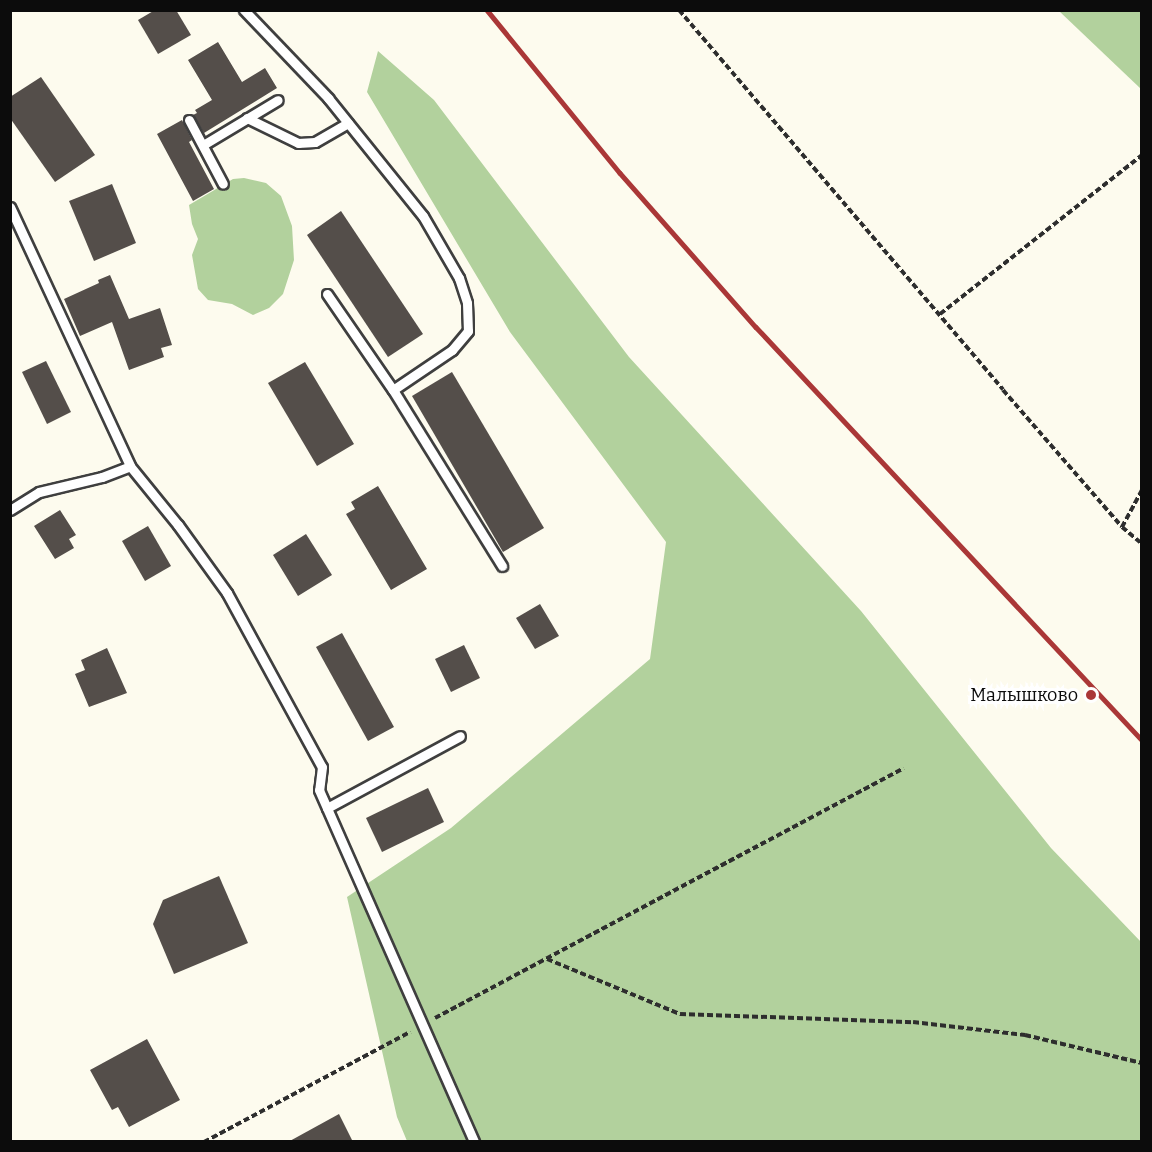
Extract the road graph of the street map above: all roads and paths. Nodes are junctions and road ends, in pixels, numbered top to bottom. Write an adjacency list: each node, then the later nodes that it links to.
1 (244, 10): 6 (lane)
2 (679, 10): 12 (path)
3 (278, 100): 4 (lane)
4 (247, 118): 6 (lane); 7 (lane)
5 (189, 120): 7 (lane)
6 (348, 123): 13 (lane)
7 (203, 145): 9 (lane)
8 (1142, 155): 12 (path)
9 (223, 184)
10 (10, 207): 14 (lane)
11 (327, 294): 13 (lane)
12 (940, 314): 17 (path)
13 (393, 390): 19 (lane)
14 (130, 466): 16 (lane); 22 (lane)
15 (1142, 490): 17 (path)
16 (10, 510)
17 (1122, 527): 18 (path)
18 (1142, 544)
19 (501, 566)
20 (460, 736): 22 (lane)
21 (904, 768): 23 (path)
22 (327, 808): 24 (lane)
23 (546, 959): 24 (path); 25 (path)
24 (423, 1025): 26 (path); 27 (lane)
25 (1142, 1063)
26 (204, 1142)
27 (474, 1142)

